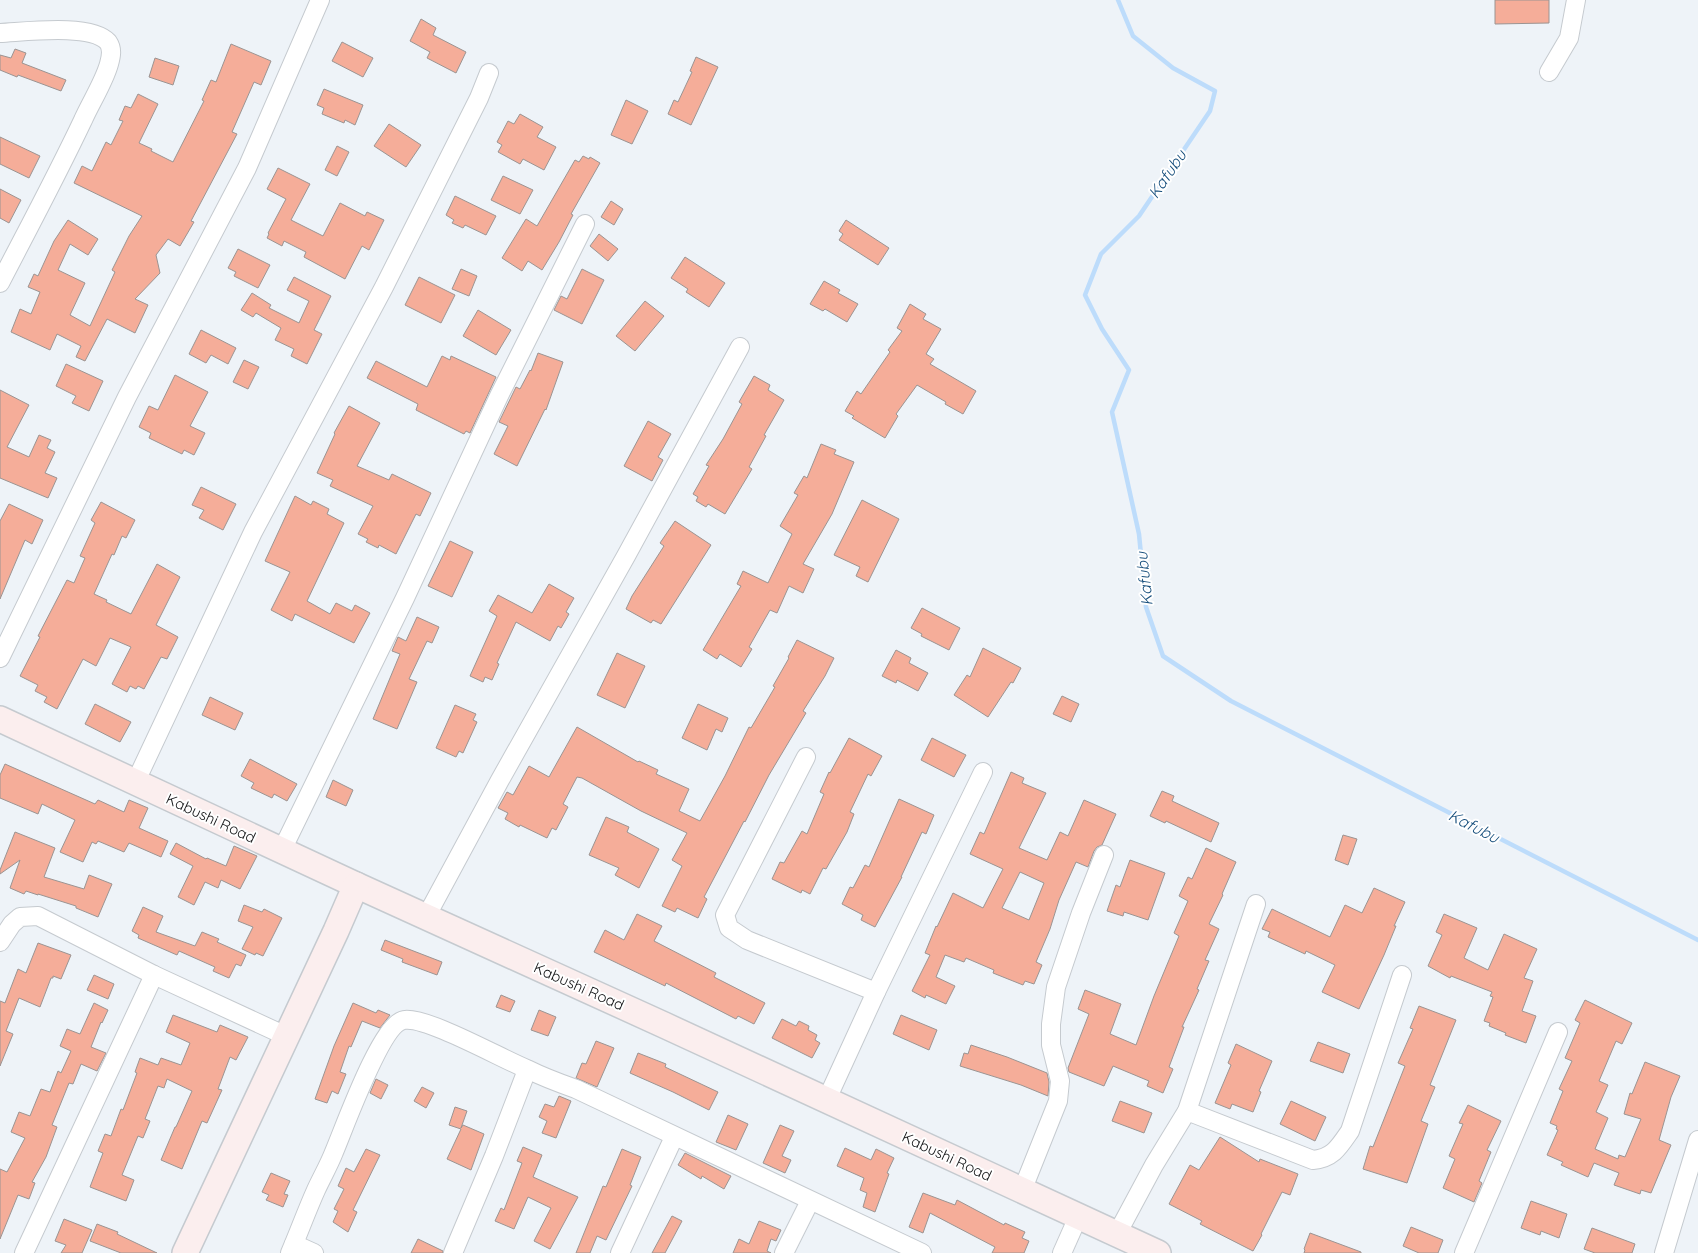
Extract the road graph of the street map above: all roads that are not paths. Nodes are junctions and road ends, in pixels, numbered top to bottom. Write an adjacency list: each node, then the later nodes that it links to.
1 (320, 0): 9 (street)
2 (1576, 0): 4 (street)
3 (0, 33): 7 (street)
4 (1550, 72)
5 (489, 73): 13 (street)
6 (586, 224): 14 (street)
7 (0, 283)
8 (740, 348): 18 (street)
9 (0, 658)
10 (0, 719): 13 (main road, Kabushi Road)
11 (806, 757): 22 (street)
12 (983, 772): 22 (street)
13 (135, 783): 14 (main road, Kabushi Road)
14 (282, 850): 16 (main road, Kabushi Road)
15 (1104, 855): 30 (street)
16 (356, 885): 18 (main road, Kabushi Road); 24 (main road)
17 (1256, 904): 27 (street)
18 (426, 917): 26 (main road, Kabushi Road)
19 (0, 942): 20 (street)
20 (154, 975): 24 (street); 35 (street)
21 (1402, 975): 27 (street)
22 (876, 992): 26 (street)
23 (1558, 1032): 44 (street)
24 (286, 1036): 36 (main road)
25 (527, 1070): 28 (street); 34 (street); 38 (street)
26 (827, 1099): 30 (main road, Kabushi Road)
27 (1187, 1111): 33 (street)
28 (674, 1136): 31 (street); 39 (street)
29 (1698, 1140): 45 (street)
30 (1022, 1191): 32 (main road, Kabushi Road)
31 (810, 1201): 40 (street); 41 (street)
32 (1078, 1218): 33 (main road, Kabushi Road); 42 (street)
33 (1116, 1234): 43 (main road, Kabushi Road)
34 (292, 1249): 37 (street)
35 (24, 1253)
36 (185, 1253)
37 (314, 1253)
38 (453, 1253)
39 (620, 1253)
40 (784, 1253)
41 (922, 1253)
42 (1062, 1253)
43 (1158, 1253)
44 (1464, 1253)
45 (1664, 1253)

